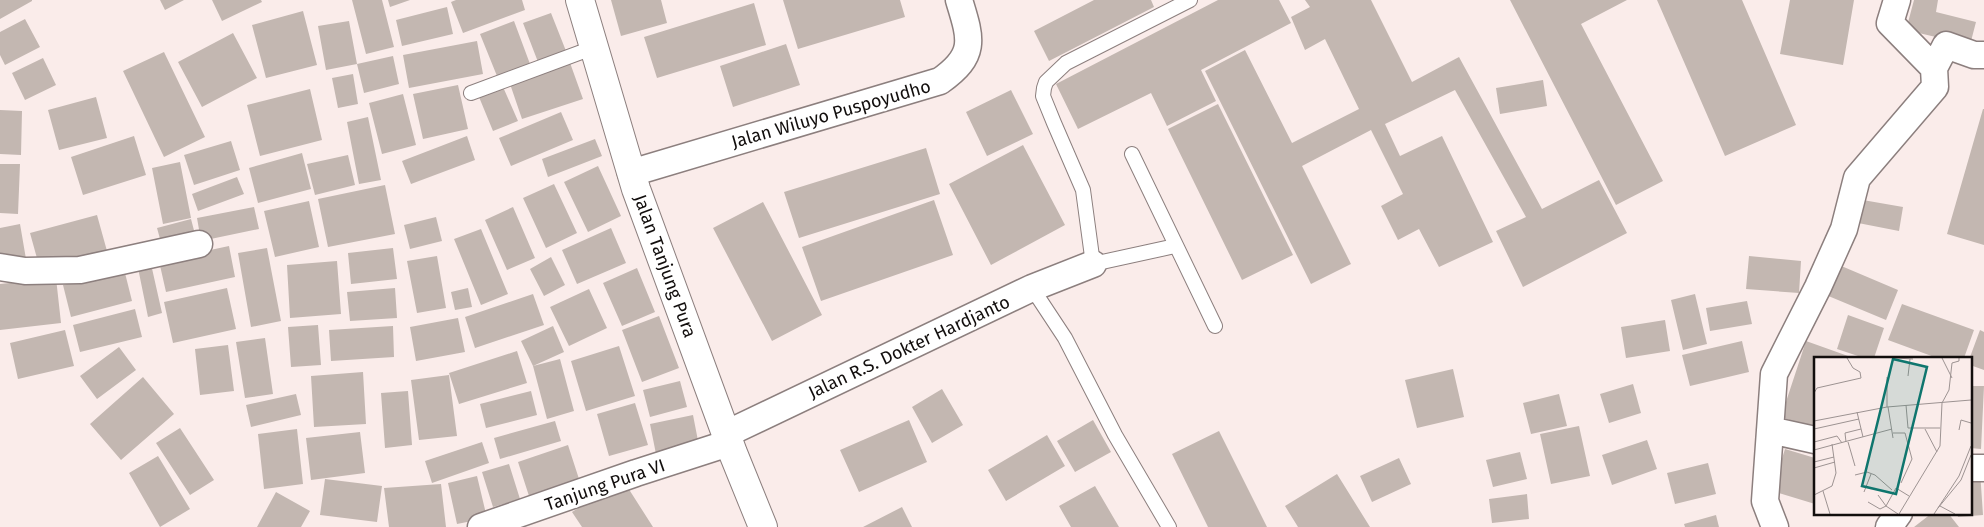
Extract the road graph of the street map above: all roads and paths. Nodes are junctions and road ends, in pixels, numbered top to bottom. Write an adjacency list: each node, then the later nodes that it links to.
1 (580, 0): 5 (street, Jalan Tanjung Pura)
2 (959, 0): 10 (street, Jalan Wiluyo Puspoyudho)
3 (1190, 0): 13 (lane)
4 (1897, 0): 7 (street)
5 (595, 47): 8 (lane); 10 (street, Jalan Tanjung Pura)
6 (1984, 55): 7 (street)
7 (1934, 68): 17 (street)
8 (471, 92)
9 (1132, 154): 12 (lane)
10 (631, 173): 18 (street, Jalan Tanjung Pura)
11 (199, 244): 14 (street)
12 (1174, 246): 13 (lane); 16 (lane)
13 (1093, 264): 15 (street, Jalan R.S. Dokter Hardjanto)
14 (0, 267)
15 (1032, 288): 18 (street, Jalan R.S. Dokter Hardjanto); 23 (lane)
16 (1215, 326)
17 (1770, 430): 19 (street); 24 (street)
18 (728, 438): 21 (street, Tanjung Pura VI); 22 (street, Jalan Tanjung Pura)
19 (1814, 440)
20 (1898, 514): 25 (street)
21 (481, 527)
22 (763, 527)
23 (1169, 527)
24 (1775, 527)
25 (1889, 527)

